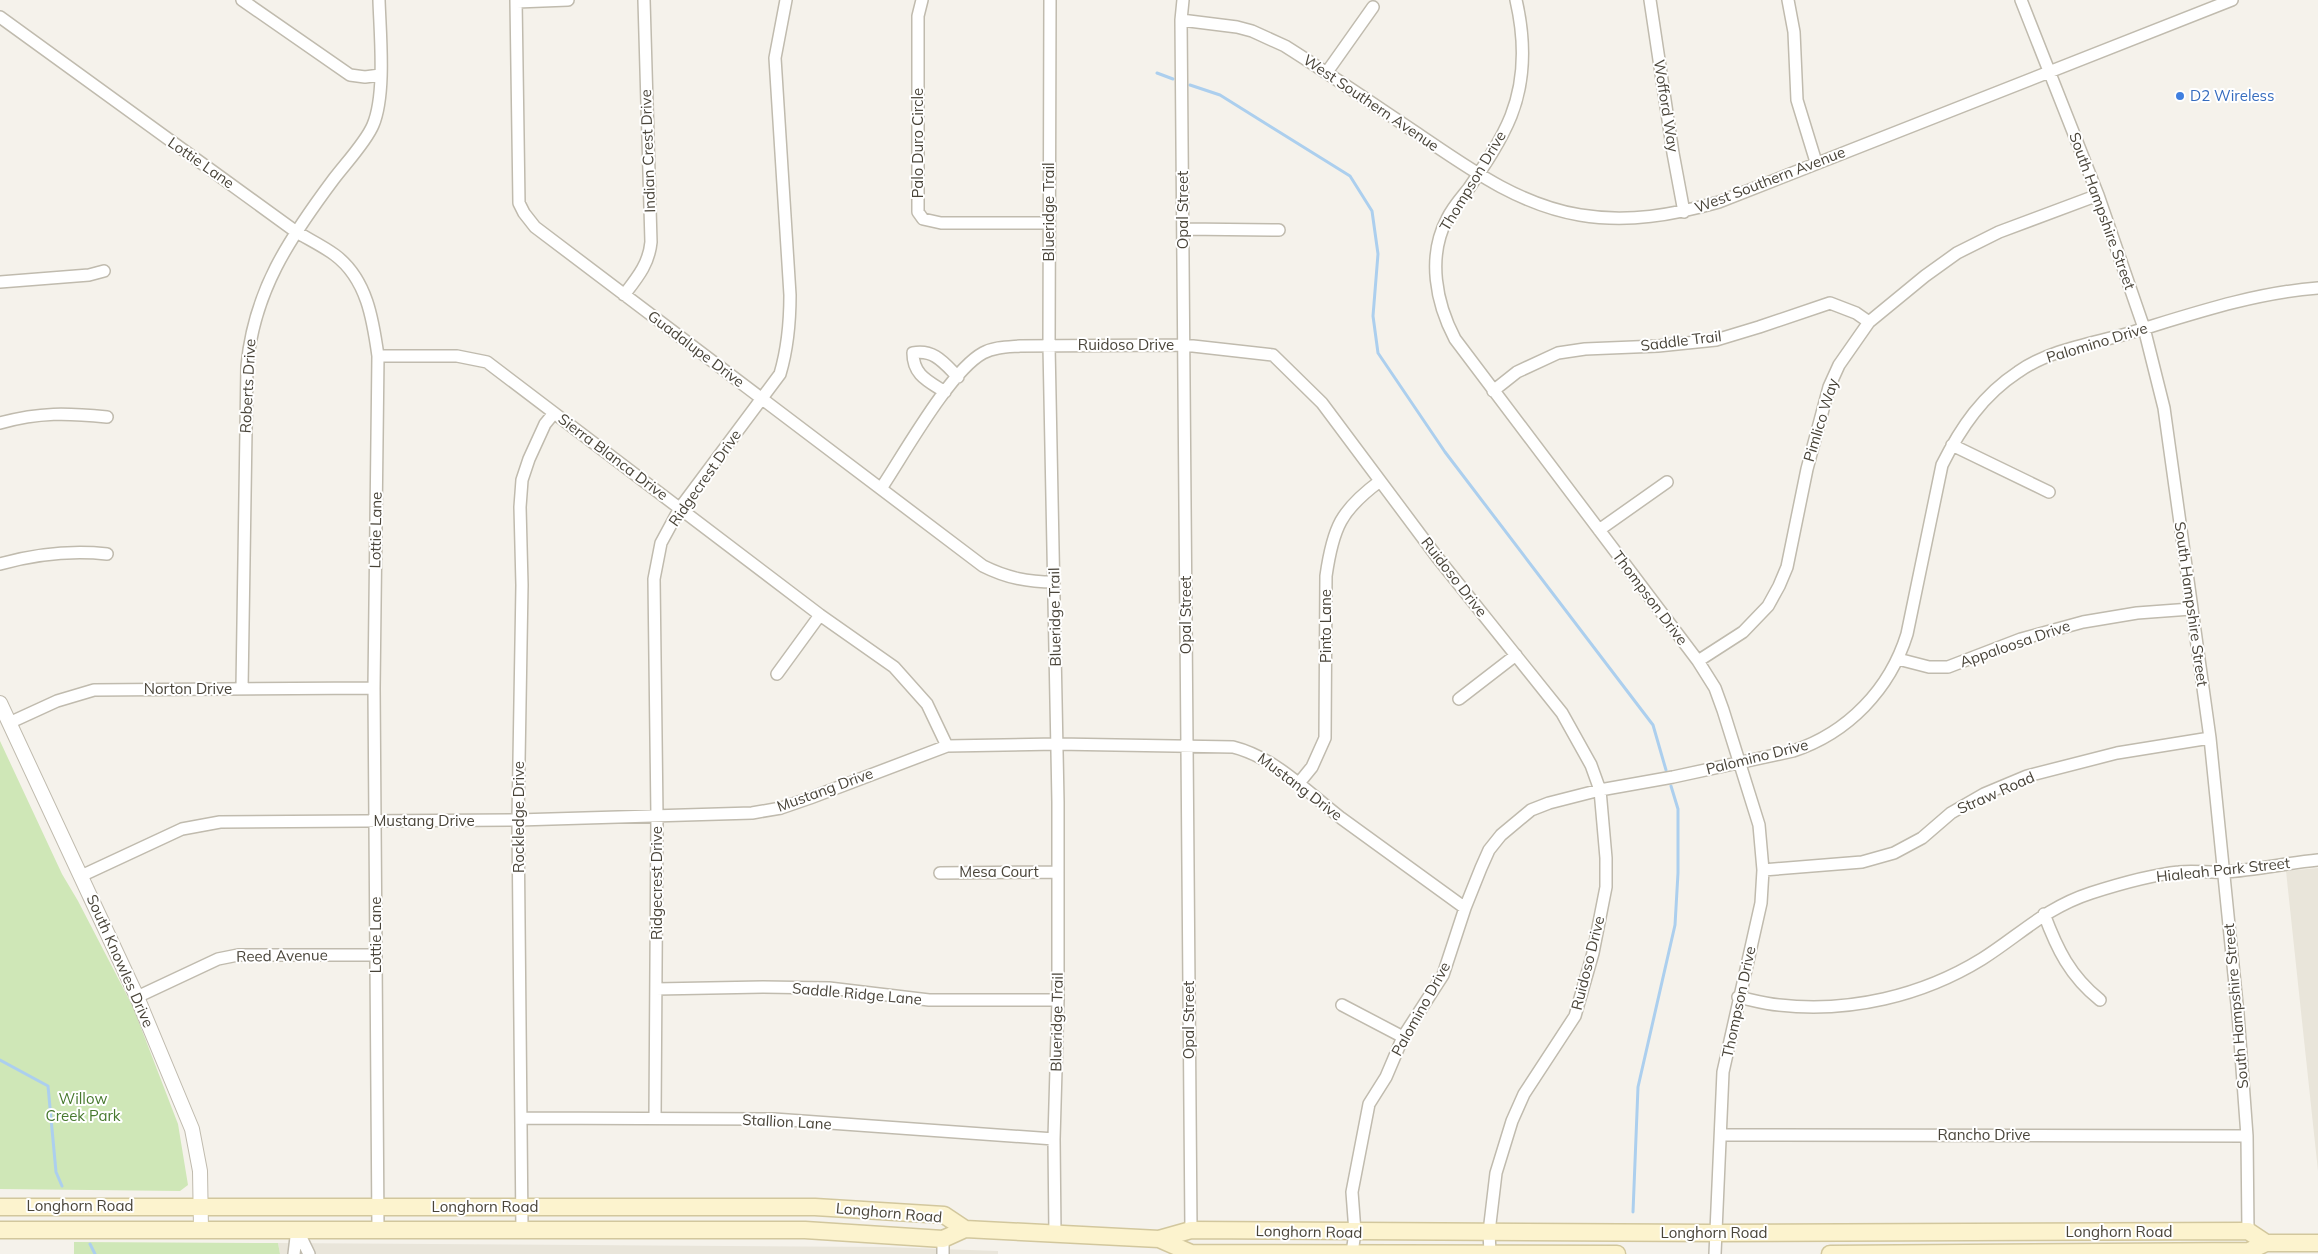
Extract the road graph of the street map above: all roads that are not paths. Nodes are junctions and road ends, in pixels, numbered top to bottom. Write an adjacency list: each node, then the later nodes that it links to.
1 (242, 0): 21 (street)
2 (379, 0): 21 (street, Roberts Drive)
3 (568, 0): 14 (street)
4 (644, 0): 33 (street, Indian Crest Drive)
5 (786, 0): 42 (street, Ridgecrest Drive)
6 (922, 0): 26 (street, Palo Duro Circle)
7 (1050, 0): 26 (street, Blueridge Trail)
8 (1183, 0): 18 (street, Opal Street)
9 (1516, 0): 23 (street, Thompson Drive)
10 (1650, 0): 25 (street, Wofford Way)
11 (1788, 0): 22 (street)
12 (2021, 0): 19 (street, South Hampshire Street)
13 (2232, 0): 15 (street, West Southern Avenue)
14 (516, 1): 33 (street, Guadalupe Drive)
15 (2211, 4): 19 (street, West Southern Avenue)
16 (1373, 7): 20 (street)
17 (0, 17): 29 (street, Lottie Lane)
18 (1181, 20): 20 (street, West Southern Avenue); 27 (street, Opal Street)
19 (2049, 71): 22 (street, West Southern Avenue); 24 (street, South Hampshire Street)
20 (1327, 72): 23 (street, West Southern Avenue)
21 (380, 75): 29 (street, Roberts Drive)
22 (1816, 162): 25 (street, West Southern Avenue)
23 (1478, 174): 25 (street, West Southern Avenue); 40 (street, Thompson Drive)
24 (2098, 195): 34 (street, Pimlico Way); 35 (street, South Hampshire Street)
25 (1684, 212)
26 (1049, 223): 37 (street, Blueridge Trail)
27 (1183, 229): 28 (street); 36 (street, Opal Street)
28 (1279, 230)
29 (295, 231): 38 (street, Lottie Lane); 63 (street, Roberts Drive)
30 (104, 270): 31 (street)
31 (0, 282)
32 (2318, 288): 35 (street, Palomino Drive)
33 (624, 295): 42 (street, Guadalupe Drive)
34 (1869, 322): 40 (street, Saddle Trail); 60 (street, Pimlico Way)
35 (2144, 328): 46 (street, Palomino Drive); 56 (street, South Hampshire Street)
36 (1184, 345): 37 (street, Ruidoso Drive); 47 (street, Ruidoso Drive); 70 (street, Opal Street)
37 (1049, 346): 39 (street, Ruidoso Drive); 55 (street, Blueridge Trail)
38 (378, 356): 43 (street, Sierra Blanca Drive); 62 (street, Lottie Lane)
39 (958, 377): 41 (street, Ruidoso Drive); 41 (street)
40 (1493, 391): 52 (street, Thompson Drive)
41 (945, 392): 49 (street, Ruidoso Drive)
42 (761, 399): 49 (street, Guadalupe Drive); 51 (street, Ridgecrest Drive)
43 (554, 413): 51 (street, Sierra Blanca Drive); 75 (street, Rockledge Drive)
44 (107, 417): 45 (street)
45 (0, 423)
46 (1952, 445): 50 (street); 59 (street, Palomino Drive)
47 (1380, 481): 58 (street, Ruidoso Drive); 72 (street, Pinto Lane)
48 (1667, 482): 52 (street)
49 (882, 487): 55 (street, Guadalupe Drive)
50 (2049, 492)
51 (680, 508): 57 (street, Sierra Blanca Drive); 74 (street, Ridgecrest Drive)
52 (1599, 530): 60 (street, Thompson Drive)
53 (107, 554): 54 (street)
54 (0, 564)
55 (1054, 582): 68 (street, Blueridge Trail)
56 (2191, 609): 59 (street, Appaloosa Drive); 67 (street, South Hampshire Street)
57 (820, 616): 61 (street); 69 (street, Sierra Blanca Drive)
58 (1516, 655): 64 (street); 73 (street, Ruidoso Drive)
59 (1898, 659): 71 (street, Palomino Drive)
60 (1698, 661): 71 (street, Thompson Drive)
61 (777, 674)
62 (374, 688): 63 (street, Norton Drive); 76 (street, Lottie Lane)
63 (242, 689): 66 (street, Norton Drive)
64 (1459, 699)
65 (0, 703): 66 (street, South Knowles Drive)
66 (9, 723): 82 (street, South Knowles Drive)
67 (2210, 738): 78 (street, Straw Road); 80 (street, South Hampshire Street)
68 (1057, 744): 69 (street, Mustang Drive); 70 (street, Mustang Drive); 79 (street, Blueridge Trail)
69 (947, 746): 74 (street, Mustang Drive)
70 (1187, 746): 72 (street, Mustang Drive); 108 (street, Opal Street)
71 (1739, 763): 73 (street, Palomino Drive); 78 (street, Thompson Drive)
72 (1299, 783): 83 (street, Mustang Drive)
73 (1600, 790): 83 (street, Palomino Drive); 111 (street, Ruidoso Drive)
74 (657, 816): 75 (street, Mustang Drive); 86 (street, Ridgecrest Drive)
75 (518, 820): 76 (street, Mustang Drive); 93 (street, Rockledge Drive)
76 (375, 821): 82 (street, Mustang Drive); 85 (street, Lottie Lane)
77 (2318, 860): 80 (street, Hialeah Park Street)
78 (1763, 870): 88 (street, Thompson Drive)
79 (1058, 872): 81 (street, Mesa Court); 89 (street, Blueridge Trail)
80 (2223, 872): 84 (street, Hialeah Park Street); 96 (street, South Hampshire Street)
81 (940, 873)
82 (81, 876): 87 (street, South Knowles Drive)
83 (1465, 908): 92 (street, Palomino Drive)
84 (2044, 914): 88 (street, Hialeah Park Street); 90 (street)
85 (376, 955): 87 (street, Reed Avenue); 99 (street, Lottie Lane)
86 (656, 989): 89 (street, Saddle Ridge Lane); 94 (street, Ridgecrest Drive)
87 (137, 997): 98 (street, South Knowles Drive)
88 (1738, 997): 95 (street, Thompson Drive)
89 (1058, 1000): 97 (street, Blueridge Trail)
90 (2100, 1000)
91 (1342, 1005): 92 (street)
92 (1403, 1037): 110 (street, Palomino Drive)
93 (520, 1118): 94 (street, Stallion Lane); 101 (street, Rockledge Drive)
94 (656, 1118): 97 (street, Stallion Lane)
95 (1721, 1134): 96 (street, Rancho Drive); 112 (street, Thompson Drive)
96 (2247, 1136): 109 (street, South Hampshire Street)
97 (1054, 1139): 114 (street, Blueridge Trail)
98 (201, 1206): 99 (main road, Longhorn Road); 100 (main road, Longhorn Road); 102 (street, South Knowles Drive)
99 (377, 1206): 101 (main road, Longhorn Road); 104 (street, Lottie Lane)
100 (0, 1207)
101 (521, 1207): 105 (street, Rockledge Drive); 106 (main road, Longhorn Road)
102 (201, 1229): 103 (main road, Longhorn Road); 107 (main road, Longhorn Road)
103 (297, 1229): 104 (main road, Longhorn Road); 122 (street); 123 (street)
104 (378, 1229): 105 (main road, Longhorn Road)
105 (522, 1229): 118 (main road, Longhorn Road)
106 (965, 1229): 114 (main road, Longhorn Road); 118 (main road, Longhorn Road)
107 (0, 1230)
108 (1191, 1230): 110 (main road, Longhorn Road); 115 (main road, Longhorn Road)
109 (2248, 1231): 113 (main road, Longhorn Road); 117 (main road)
110 (1354, 1232): 111 (main road, Longhorn Road); 120 (street, Palomino Drive)
111 (1489, 1232): 112 (main road, Longhorn Road); 121 (street, Ruidoso Drive)
112 (1715, 1233): 113 (main road, Longhorn Road); 125 (street, Thompson Drive)
113 (2133, 1233): 119 (main road)
114 (1055, 1235): 115 (main road, Longhorn Road)
115 (1159, 1239): 120 (main road, Longhorn Road)
116 (2318, 1242): 117 (main road, Longhorn Road)
117 (2266, 1243): 119 (main road, Longhorn Road)
118 (943, 1246)
119 (2132, 1252): 126 (main road, Longhorn Road)
120 (1352, 1253): 121 (main road, Longhorn Road)
121 (1490, 1253): 124 (main road, Longhorn Road)
122 (294, 1254)
123 (309, 1254)
124 (1617, 1254)
125 (1715, 1254)
126 (1830, 1254)

